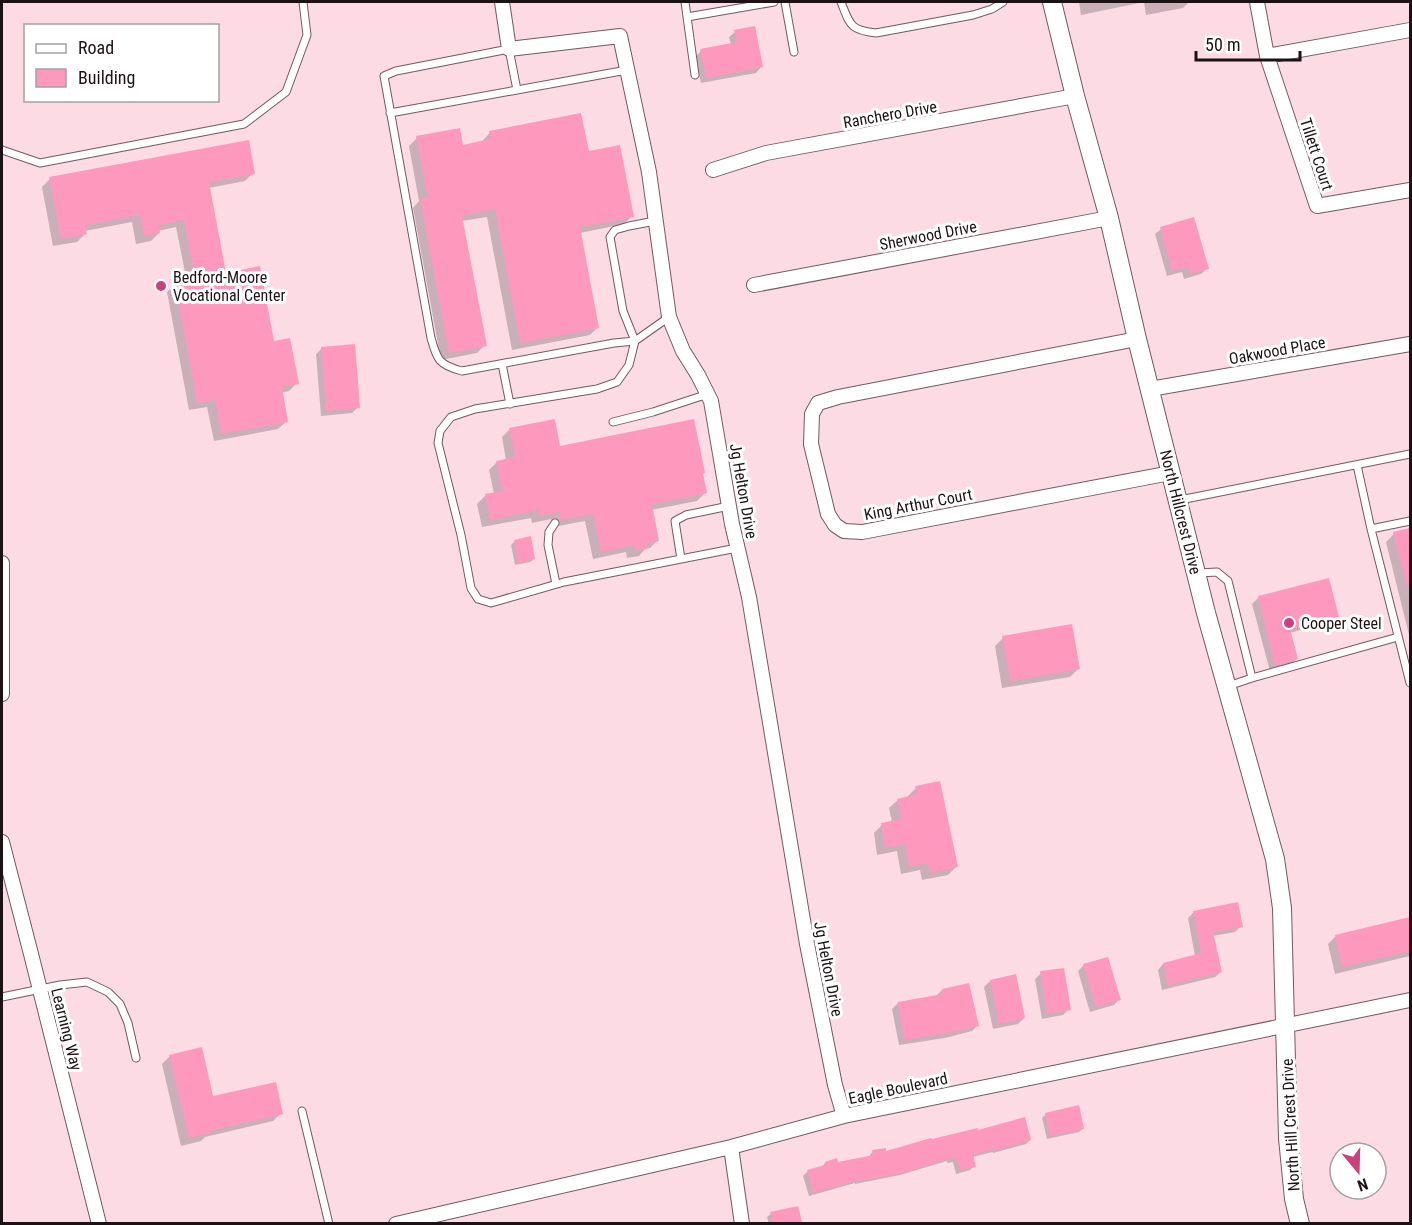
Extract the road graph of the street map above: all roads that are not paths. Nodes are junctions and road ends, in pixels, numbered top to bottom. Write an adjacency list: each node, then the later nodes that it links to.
1 (303, 2): 20 (lane)
2 (501, 2): 12 (street)
3 (685, 2): 10 (lane)
4 (774, 2): 10 (lane)
5 (785, 2): 13 (lane)
6 (841, 2): 7 (lane)
7 (1003, 2)
8 (1052, 2): 18 (street, North Hillcrest Drive)
9 (1257, 2): 14 (street, Tillett Court)
10 (687, 17): 16 (lane)
11 (1410, 30): 14 (street)
12 (509, 49): 15 (street, Jg Helton Drive); 17 (lane); 19 (lane)
13 (794, 52)
14 (1267, 56): 22 (street, Tillett Court)
15 (627, 70): 17 (lane); 24 (street, Jg Helton Drive)
16 (695, 75)
17 (517, 90): 19 (lane)
18 (1075, 96): 21 (street, Ranchero Drive); 23 (street, North Hillcrest Drive)
19 (390, 113): 30 (lane)
20 (2, 150)
21 (713, 170)
22 (1410, 190)
23 (1109, 218): 25 (street, Sherwood Drive); 27 (street, North Hillcrest Drive)
24 (655, 221): 26 (street, Jg Helton Drive); 28 (lane)
25 (754, 285)
26 (669, 317): 28 (lane); 32 (street, Jg Helton Drive)
27 (1137, 339): 31 (street, North Hillcrest Drive); 37 (street, King Arthur Court)
28 (635, 341): 30 (lane); 33 (lane)
29 (1410, 344): 31 (street, Oakwood Place)
30 (502, 364): 33 (lane)
31 (1150, 388): 37 (street, North Hillcrest Drive)
32 (708, 394): 34 (lane); 39 (street, Jg Helton Drive)
33 (510, 404): 47 (lane)
34 (613, 422)
35 (1410, 454): 36 (lane)
36 (1357, 465): 38 (lane); 42 (lane)
37 (1170, 473): 38 (street, North Hillcrest Drive)
38 (1177, 500): 46 (street, North Hillcrest Drive)
39 (729, 506): 43 (street, Jg Helton Drive); 44 (lane)
40 (1410, 521): 42 (lane)
41 (555, 523): 47 (lane)
42 (1371, 529): 48 (lane)
43 (737, 548): 44 (lane); 60 (street, Jg Helton Drive)
44 (681, 559): 47 (lane)
45 (2, 563): 52 (street)
46 (1196, 574): 49 (lane); 51 (street, North Hillcrest Drive)
47 (556, 584)
48 (1398, 637): 49 (lane); 50 (lane)
49 (1252, 678): 51 (lane)
50 (1410, 683)
51 (1227, 687): 57 (street, North Hillcrest Drive)
52 (2, 694)
53 (2, 842): 54 (street, Learning Way)
54 (40, 989): 55 (lane); 58 (lane); 63 (street, Learning Way)
55 (2, 997)
56 (1410, 1000): 57 (street, Eagle Boulevard)
57 (1285, 1026): 60 (street, Eagle Boulevard); 66 (street, North Hill Crest Drive)
58 (136, 1058)
59 (303, 1112): 64 (lane)
60 (844, 1116): 61 (street, Eagle Boulevard)
61 (731, 1146): 62 (street, Eagle Boulevard); 65 (street)
62 (401, 1223)
63 (99, 1224)
64 (329, 1224)
65 (742, 1224)
66 (1300, 1224)

